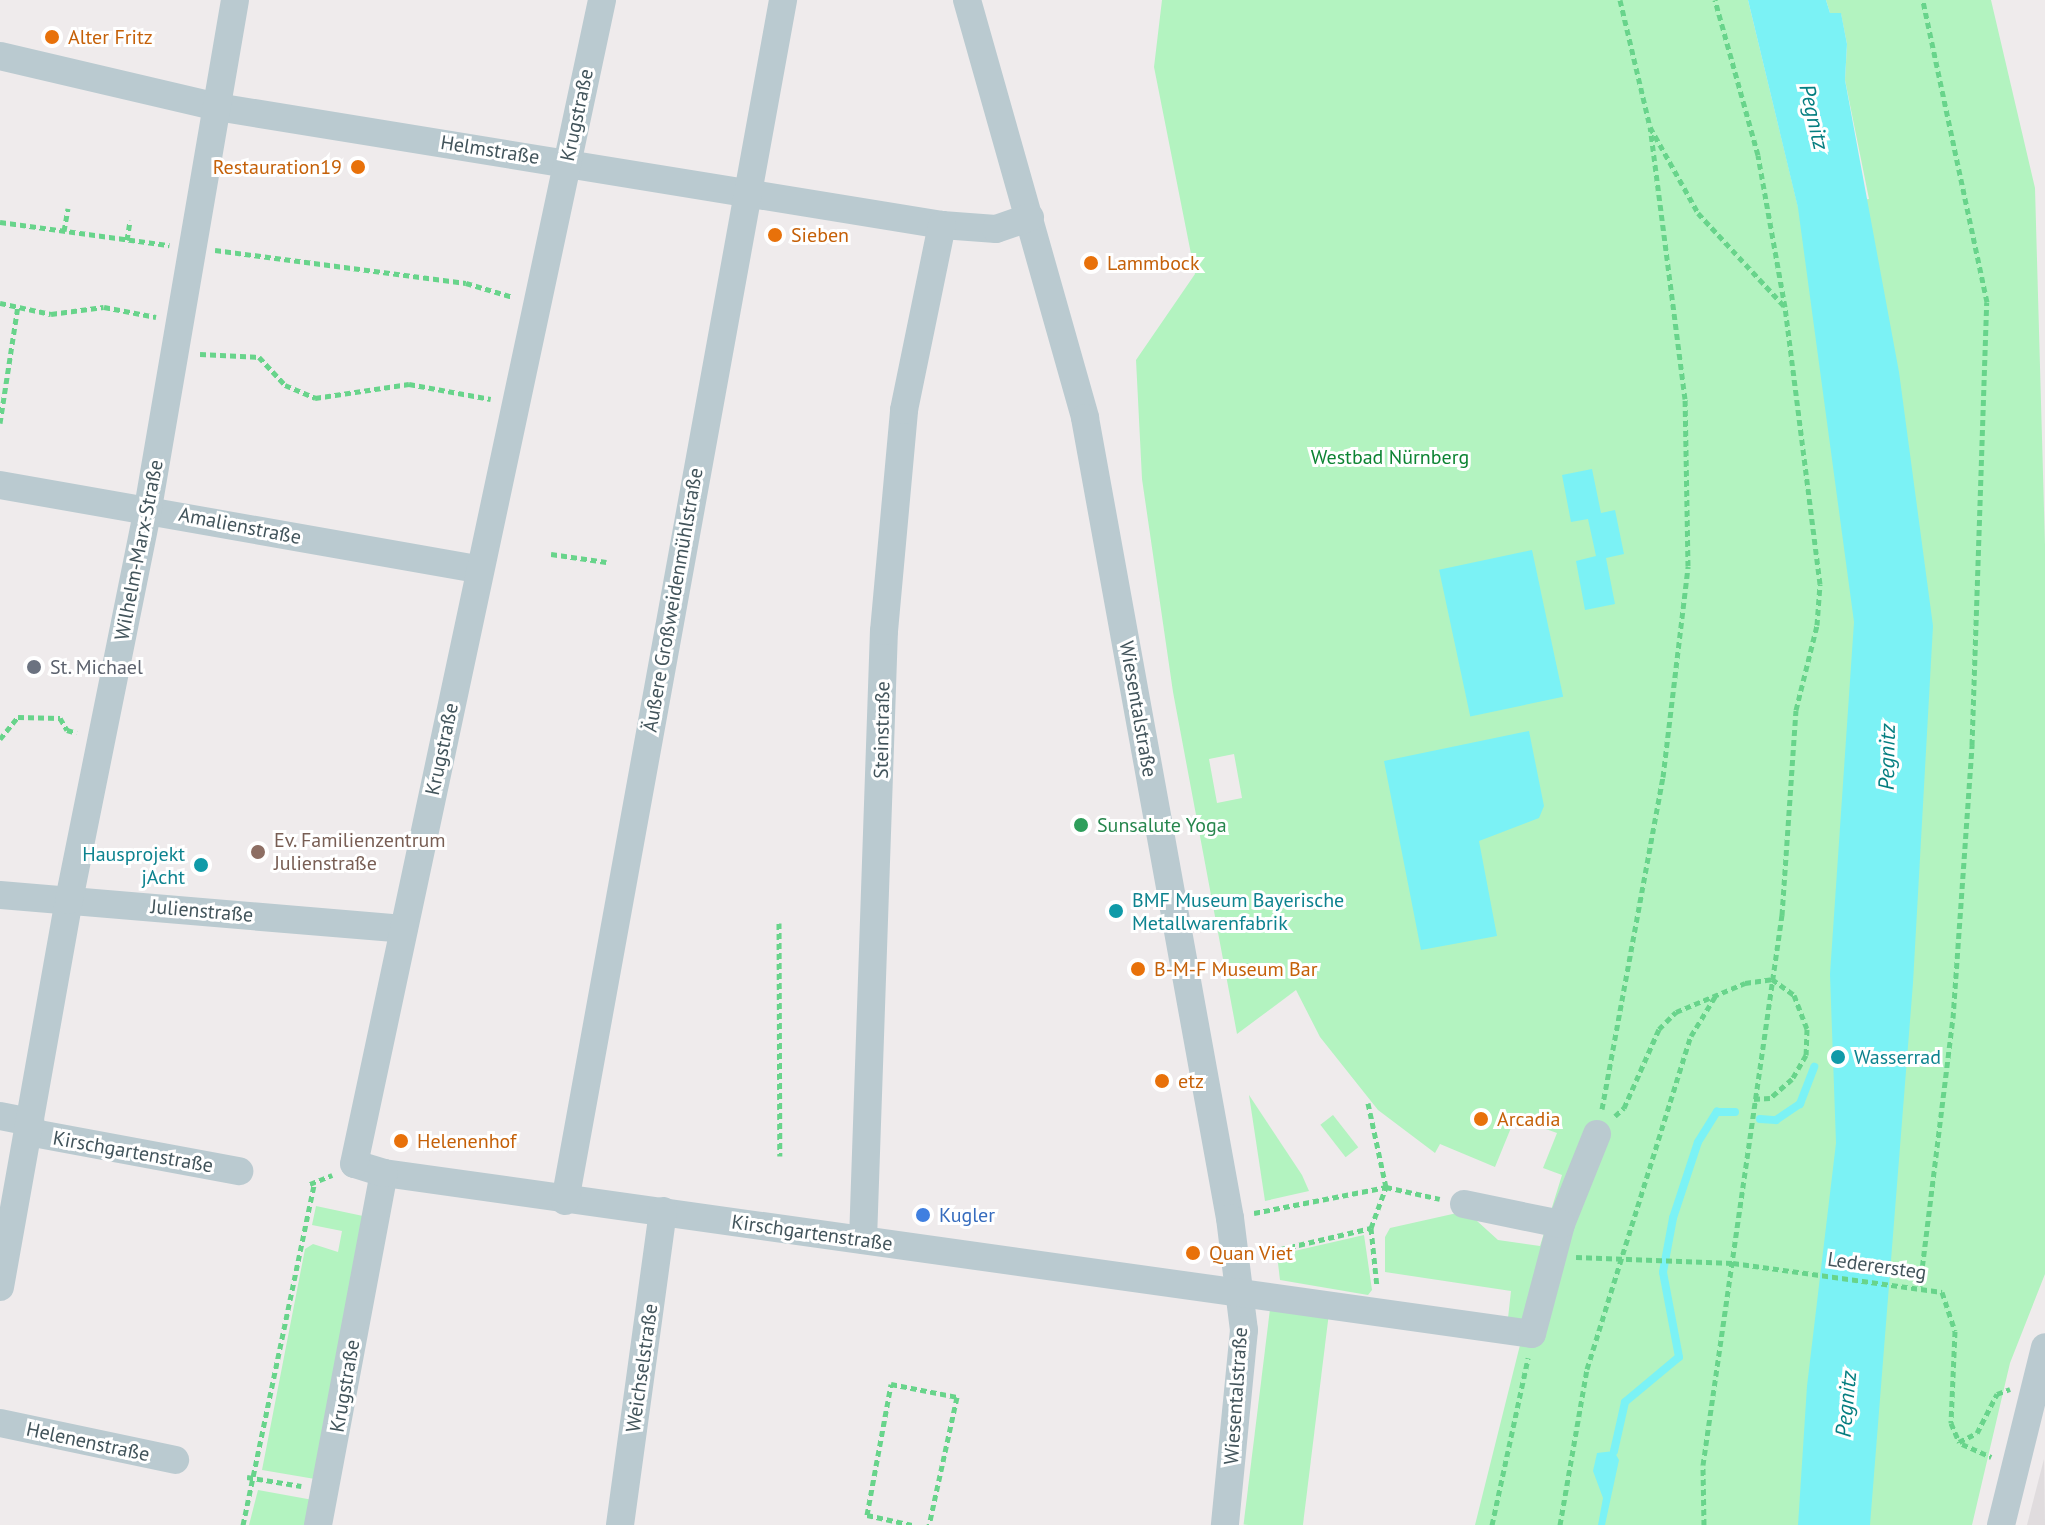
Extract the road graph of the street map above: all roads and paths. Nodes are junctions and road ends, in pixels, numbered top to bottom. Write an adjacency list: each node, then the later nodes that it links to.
1 (235, 0): 9 (street, Wilhelm-Marx-Straße)
2 (602, 0): 11 (street, Krugstraße)
3 (783, 0): 12 (street, Äußere Großweidenmühlstraße)
4 (967, 0): 14 (street, Wiesentalstraße)
5 (1620, 0): 10 (path)
6 (1715, 0): 24 (path)
7 (1923, 0): 60 (path)
8 (0, 56): 9 (street, Helmstraße)
9 (217, 107): 11 (street, Helmstraße); 20 (street, Wilhelm-Marx-Straße)
10 (1650, 127): 24 (path); 45 (path)
11 (566, 163): 12 (street, Helmstraße); 26 (street, Krugstraße)
12 (746, 190): 17 (street, Helmstraße); 51 (street, Äußere Großweidenmühlstraße)
13 (68, 208): 18 (path)
14 (1030, 217): 17 (street, Helmstraße); 54 (street, Wiesentalstraße)
15 (130, 220): 19 (path)
16 (0, 222): 18 (path)
17 (942, 225): 57 (street, Steinstraße)
18 (64, 231): 19 (path)
19 (127, 240): 20 (path)
20 (193, 248): 21 (path); 25 (street, Wilhelm-Marx-Straße)
21 (494, 293)
22 (0, 303): 23 (path)
23 (18, 305): 25 (path); 27 (path)
24 (1785, 307): 39 (path)
25 (177, 337): 26 (path); 29 (street, Wilhelm-Marx-Straße)
26 (516, 403): 32 (street, Krugstraße)
27 (0, 423)
28 (0, 485): 29 (street, Amalienstraße)
29 (148, 508): 32 (street, Amalienstraße); 33 (street, Wilhelm-Marx-Straße)
30 (551, 554): 31 (path)
31 (606, 562)
32 (480, 570): 38 (street, Krugstraße)
33 (102, 738): 34 (path); 36 (street, Wilhelm-Marx-Straße)
34 (0, 739)
35 (0, 895): 36 (street, Julienstraße)
36 (69, 900): 38 (street, Julienstraße); 44 (street, Wilhelm-Marx-Straße)
37 (779, 923): 46 (path)
38 (404, 929): 48 (street, Krugstraße)
39 (1772, 979): 40 (path); 41 (path); 41 (path)
40 (1716, 995): 45 (path); 81 (path)
41 (1752, 1099): 82 (path)
42 (1368, 1103): 50 (path)
43 (0, 1116): 44 (street, Kirschgartenstraße)
44 (29, 1127): 47 (street, Kirschgartenstraße); 61 (street, Wilhelm-Marx-Straße)
45 (1597, 1134): 55 (street)
46 (780, 1156)
47 (239, 1171)
48 (384, 1173): 51 (street, Kirschgartenstraße); 75 (street, Krugstraße)
49 (314, 1185): 72 (path)
50 (1386, 1187): 52 (path); 54 (path); 56 (path)
51 (565, 1201): 53 (street, Kirschgartenstraße)
52 (1464, 1204): 55 (street)
53 (663, 1211): 57 (street, Kirschgartenstraße); 76 (street, Weichselstraße)
54 (1230, 1218): 59 (street, Wiesentalstraße)
55 (1561, 1224): 58 (street)
56 (1371, 1228): 59 (path); 63 (path)
57 (863, 1240): 62 (street, Kirschgartenstraße)
58 (1551, 1256): 60 (path, Lederersteg); 64 (street)
59 (1235, 1260): 62 (street, Wiesentalstraße)
60 (1920, 1286): 68 (path, Lederersteg)
61 (0, 1287)
62 (1240, 1294): 63 (street, Kirschgartenstraße); 79 (street, Wiesentalstraße)
63 (1375, 1311): 64 (street, Kirschgartenstraße)
64 (1532, 1334): 80 (path)
65 (2043, 1360): 66 (street)
66 (2033, 1395): 68 (path); 83 (street)
67 (0, 1423): 70 (street, Helenenstraße)
68 (1961, 1443): 69 (path)
69 (1991, 1457)
70 (175, 1460)
71 (247, 1477): 72 (path)
72 (255, 1478): 73 (path); 74 (path)
73 (295, 1485)
74 (243, 1525)
75 (318, 1525)
76 (620, 1525)
77 (912, 1525): 78 (path)
78 (929, 1525)
79 (1225, 1525)
80 (1492, 1525)
81 (1560, 1525)
82 (1704, 1525)
83 (2001, 1525)

